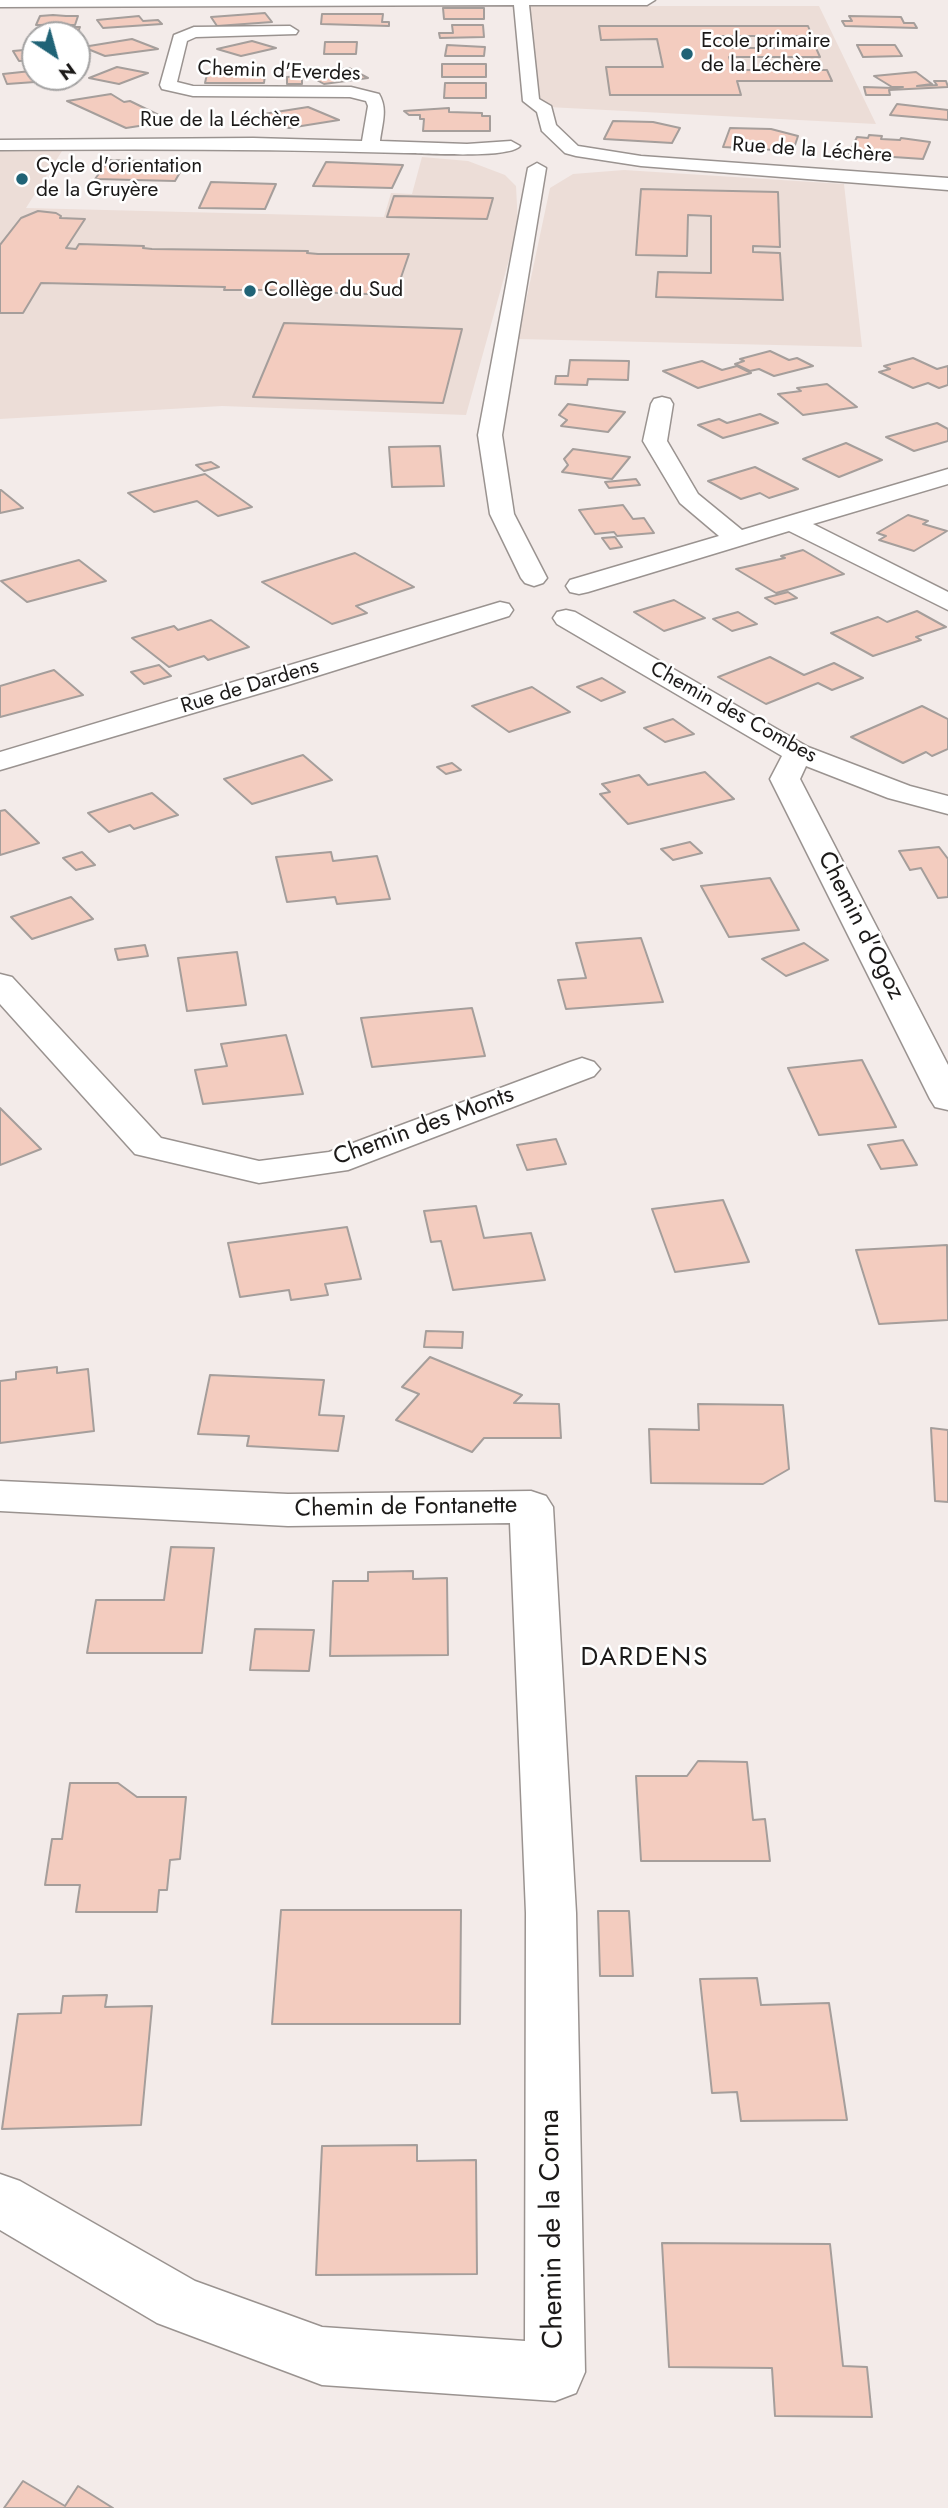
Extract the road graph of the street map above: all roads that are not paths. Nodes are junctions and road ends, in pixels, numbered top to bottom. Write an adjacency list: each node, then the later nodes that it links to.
1 (417, 0): 3 (street); 4 (street)
2 (647, 0): 4 (street)
3 (178, 1): 5 (street)
4 (520, 1): 7 (street)
5 (0, 2)
6 (290, 31): 9 (street, Chemin d'Everdes)
7 (548, 127): 10 (street); 11 (street)
8 (0, 145): 9 (street, Rue de la Léchère)
9 (369, 146): 11 (street, Rue de la Léchère)
10 (573, 150): 11 (street, Rue de la Léchère); 11 (street); 12 (street, Rue de la Léchère)
11 (530, 157): 12 (street, Rue de la Léchère); 19 (street)
12 (672, 164): 13 (street, Rue de la Léchère)
13 (948, 184)
14 (662, 404): 17 (street)
15 (948, 476): 16 (street)
16 (792, 523): 17 (street); 20 (street)
17 (738, 539): 18 (street)
18 (579, 586): 19 (street); 19 (street)
19 (525, 602): 21 (street, Chemin des Combes); 22 (street, Rue de Dardens)
20 (948, 602)
21 (797, 753): 23 (street, Chemin des Combes); 26 (street, Chemin d'Ogoz)
22 (0, 761)
23 (948, 806)
24 (0, 984): 25 (street, Chemin des Monts)
25 (582, 1069)
26 (948, 1098)
27 (0, 1496): 28 (street, Chemin de Fontanette)
28 (551, 1913): 29 (street, Chemin de la Corna)
29 (0, 2200)

